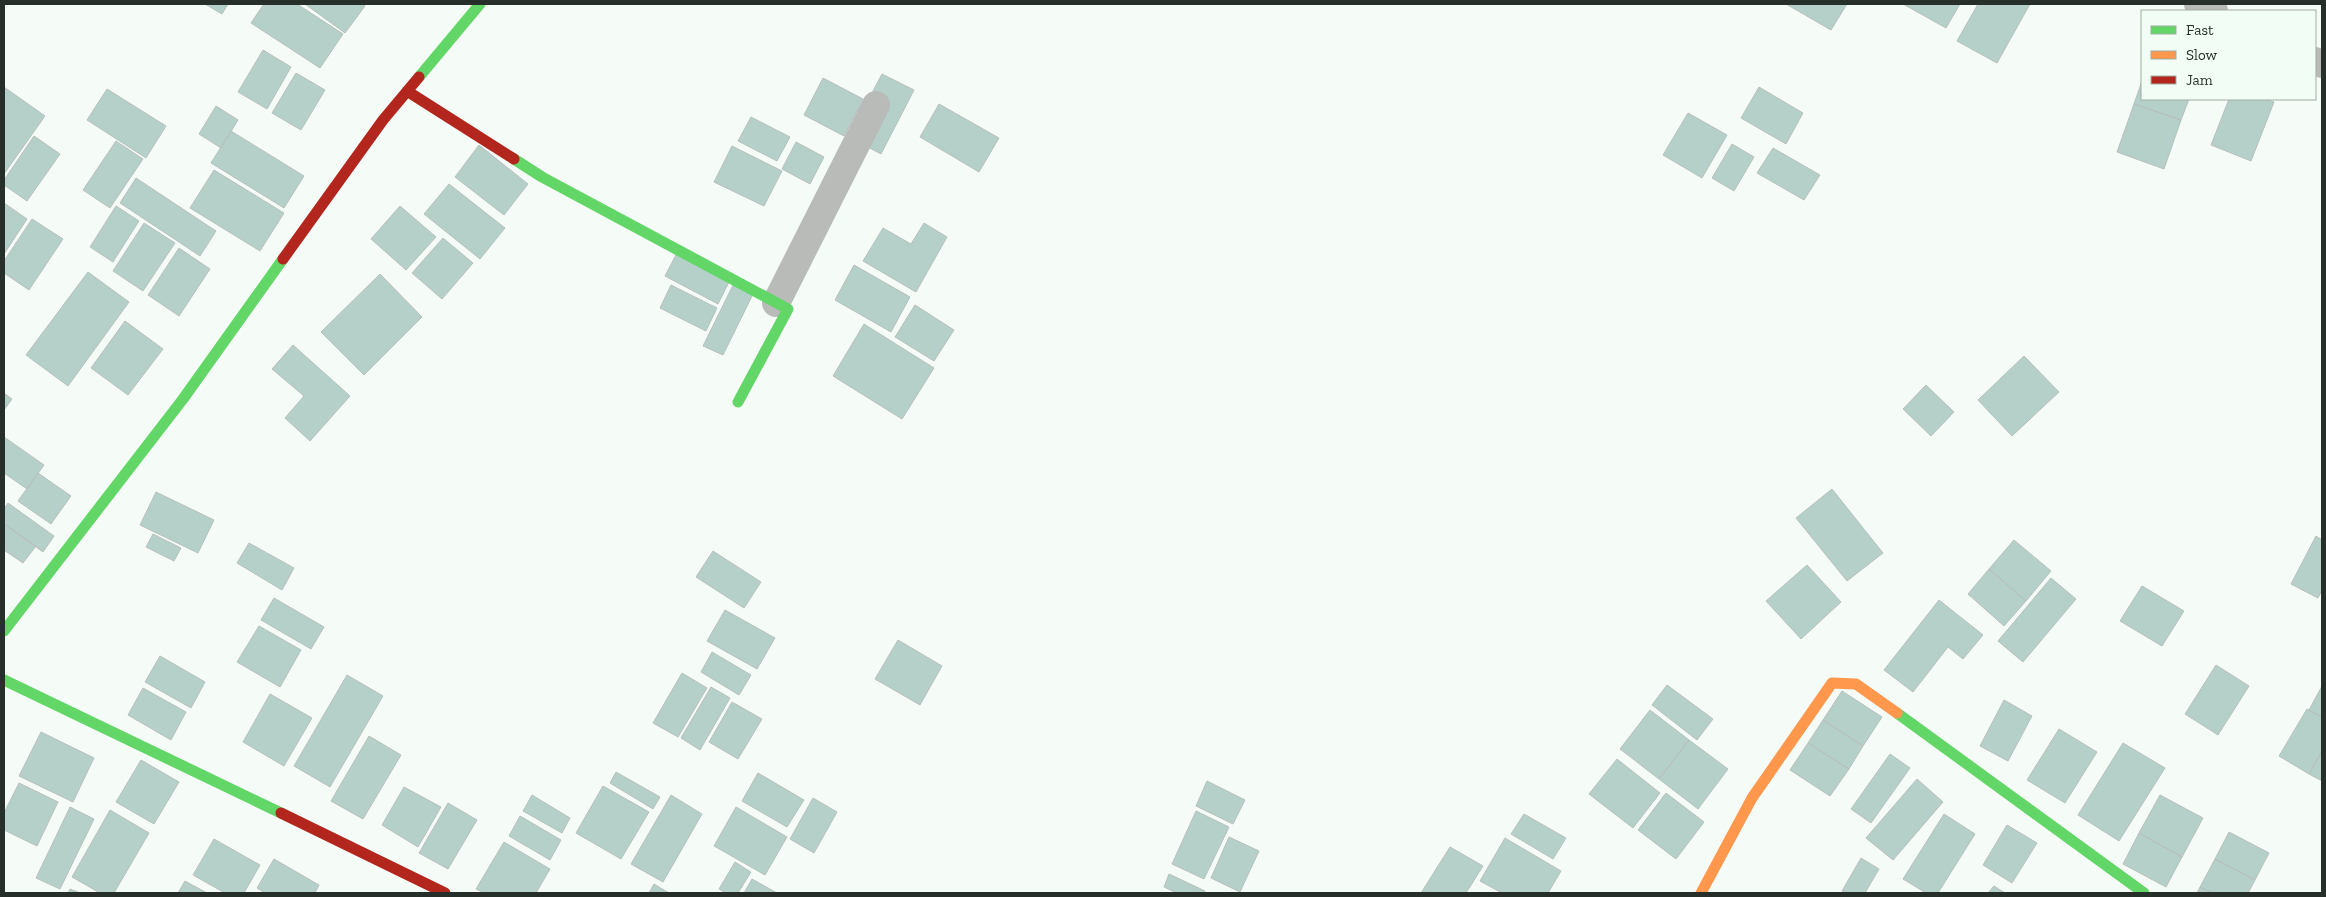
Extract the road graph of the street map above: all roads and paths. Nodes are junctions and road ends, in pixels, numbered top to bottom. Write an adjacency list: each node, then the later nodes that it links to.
1 (480, 4): 4 (street)
2 (2198, 4): 3 (street)
3 (2212, 10)
4 (408, 90): 6 (street); 8 (street)
5 (876, 105): 6 (street)
6 (776, 303): 7 (street)
7 (738, 402)
8 (4, 631)
9 (4, 680): 10 (street)
10 (445, 893)
11 (1701, 893): 12 (street)
12 (2144, 893)

